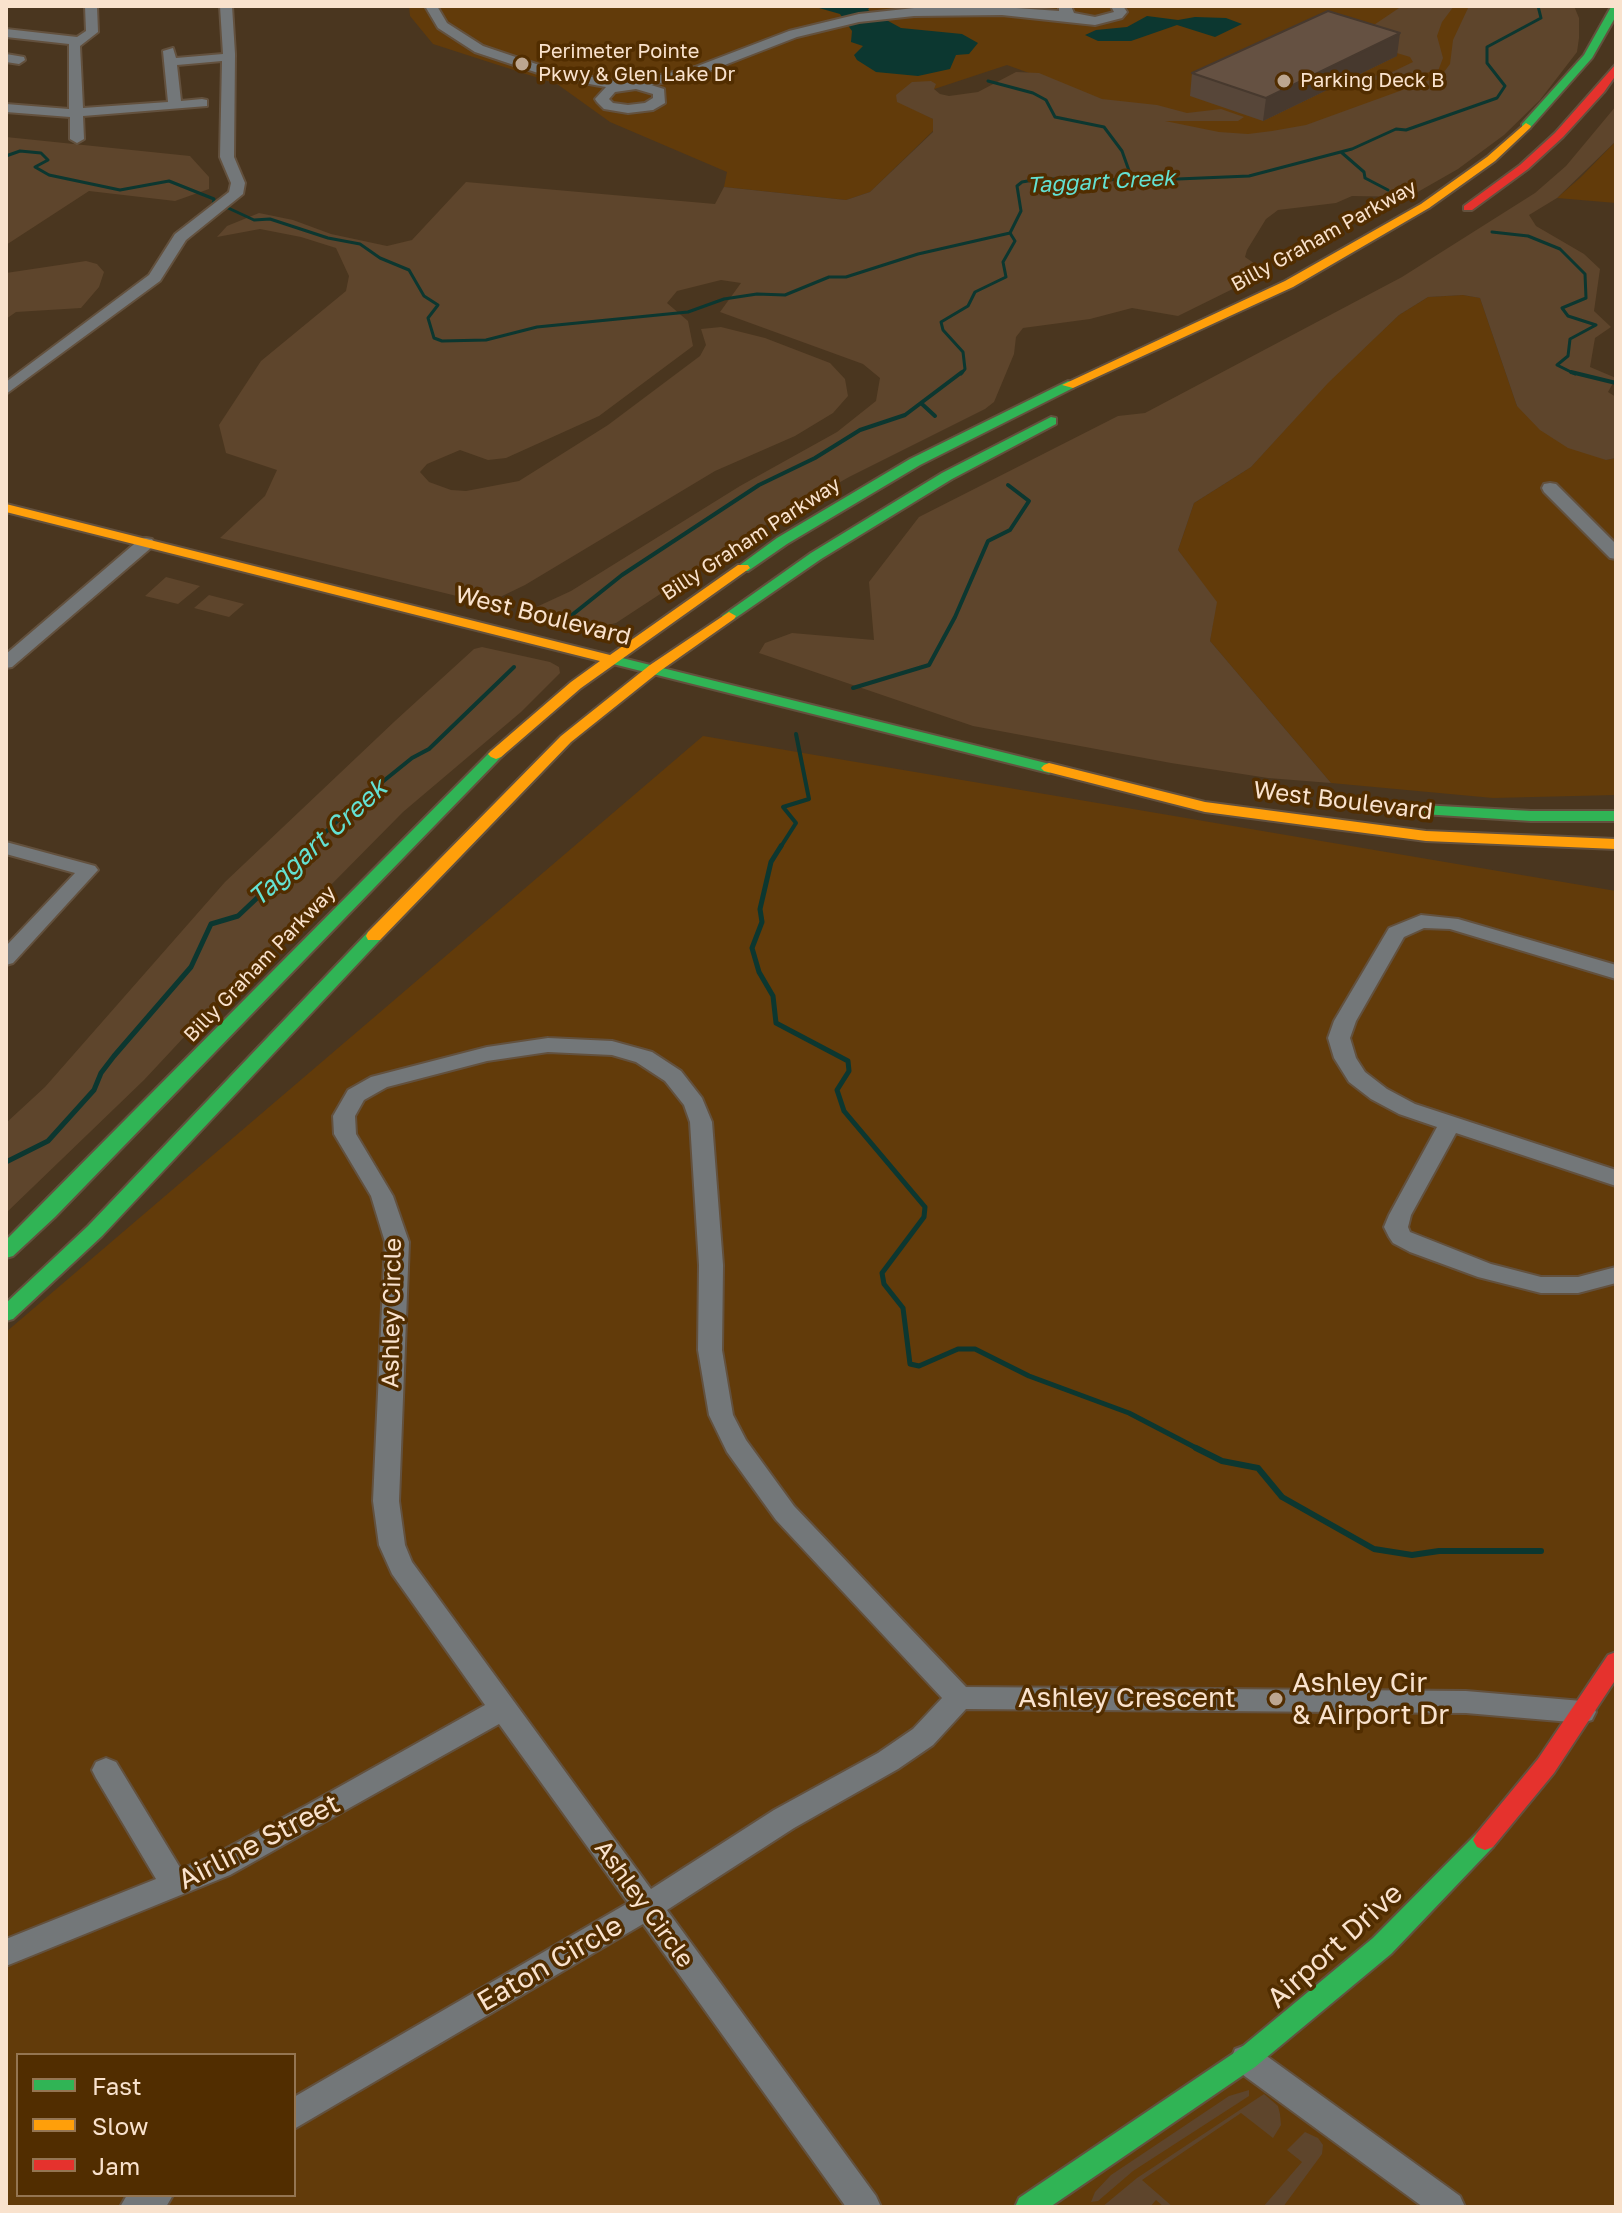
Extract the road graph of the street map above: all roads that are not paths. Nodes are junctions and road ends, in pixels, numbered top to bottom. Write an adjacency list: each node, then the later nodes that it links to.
1 (91, 6): 11 (street)
2 (226, 6): 13 (street)
3 (431, 6): 16 (street)
4 (1055, 6): 7 (street)
5 (1117, 6): 8 (street)
6 (1616, 7): 12 (main road, Billy Graham Parkway)
7 (1002, 11): 8 (street); 15 (street)
8 (1068, 11)
9 (1587, 24): 12 (main road)
10 (6, 33): 11 (street)
11 (78, 41): 23 (street)
12 (1588, 56): 33 (main road, Billy Graham Parkway)
13 (229, 57): 21 (street); 26 (street)
14 (1616, 67): 25 (main road)
15 (699, 70): 17 (street); 19 (street)
16 (555, 74): 17 (street); 18 (street)
17 (630, 86): 18 (street); 19 (street)
18 (602, 95): 19 (street)
19 (662, 96)
20 (202, 103): 21 (street)
21 (175, 105): 23 (street)
22 (6, 108): 23 (street)
23 (75, 113): 24 (street)
24 (77, 139)
25 (1457, 216)
26 (6, 389)
27 (1064, 414): 35 (main road)
28 (1550, 488): 31 (street)
29 (6, 508): 30 (main road, West Boulevard)
30 (138, 541): 32 (street); 33 (main road, West Boulevard); 34 (street)
31 (1616, 554)
32 (6, 647)
33 (612, 658): 35 (main road, West Boulevard); 46 (main road, Billy Graham Parkway)
34 (6, 663)
35 (655, 668): 36 (main road, West Boulevard); 48 (main road)
36 (1068, 772): 37 (main road, West Boulevard); 40 (main road, West Boulevard)
37 (1202, 787)
38 (1343, 804): 39 (main road, West Boulevard)
39 (1616, 816)
40 (1616, 844)
41 (6, 848): 42 (street)
42 (6, 958)
43 (1616, 972): 44 (street)
44 (1450, 1123): 45 (street); 47 (street)
45 (1616, 1178)
46 (6, 1251)
47 (1616, 1275)
48 (6, 1314)
49 (1616, 1661): 52 (main road, Airport Drive)
50 (959, 1698): 51 (street, Ashley Circle); 52 (street, Ashley Crescent); 55 (street, Eaton Circle)
51 (502, 1709): 54 (street, Airline Street); 55 (street, Ashley Circle)
52 (1582, 1712): 57 (main road, Airport Drive)
53 (106, 1770): 54 (street)
54 (175, 1885): 56 (street, Airline Street)
55 (647, 1907): 58 (street, Eaton Circle); 61 (street, Ashley Circle)
56 (6, 1953)
57 (1246, 2059): 62 (main road, Airport Drive); 63 (street)
58 (296, 2113)
59 (154, 2197): 60 (street)
60 (136, 2207)
61 (865, 2207)
62 (1028, 2207)
63 (1449, 2207)

